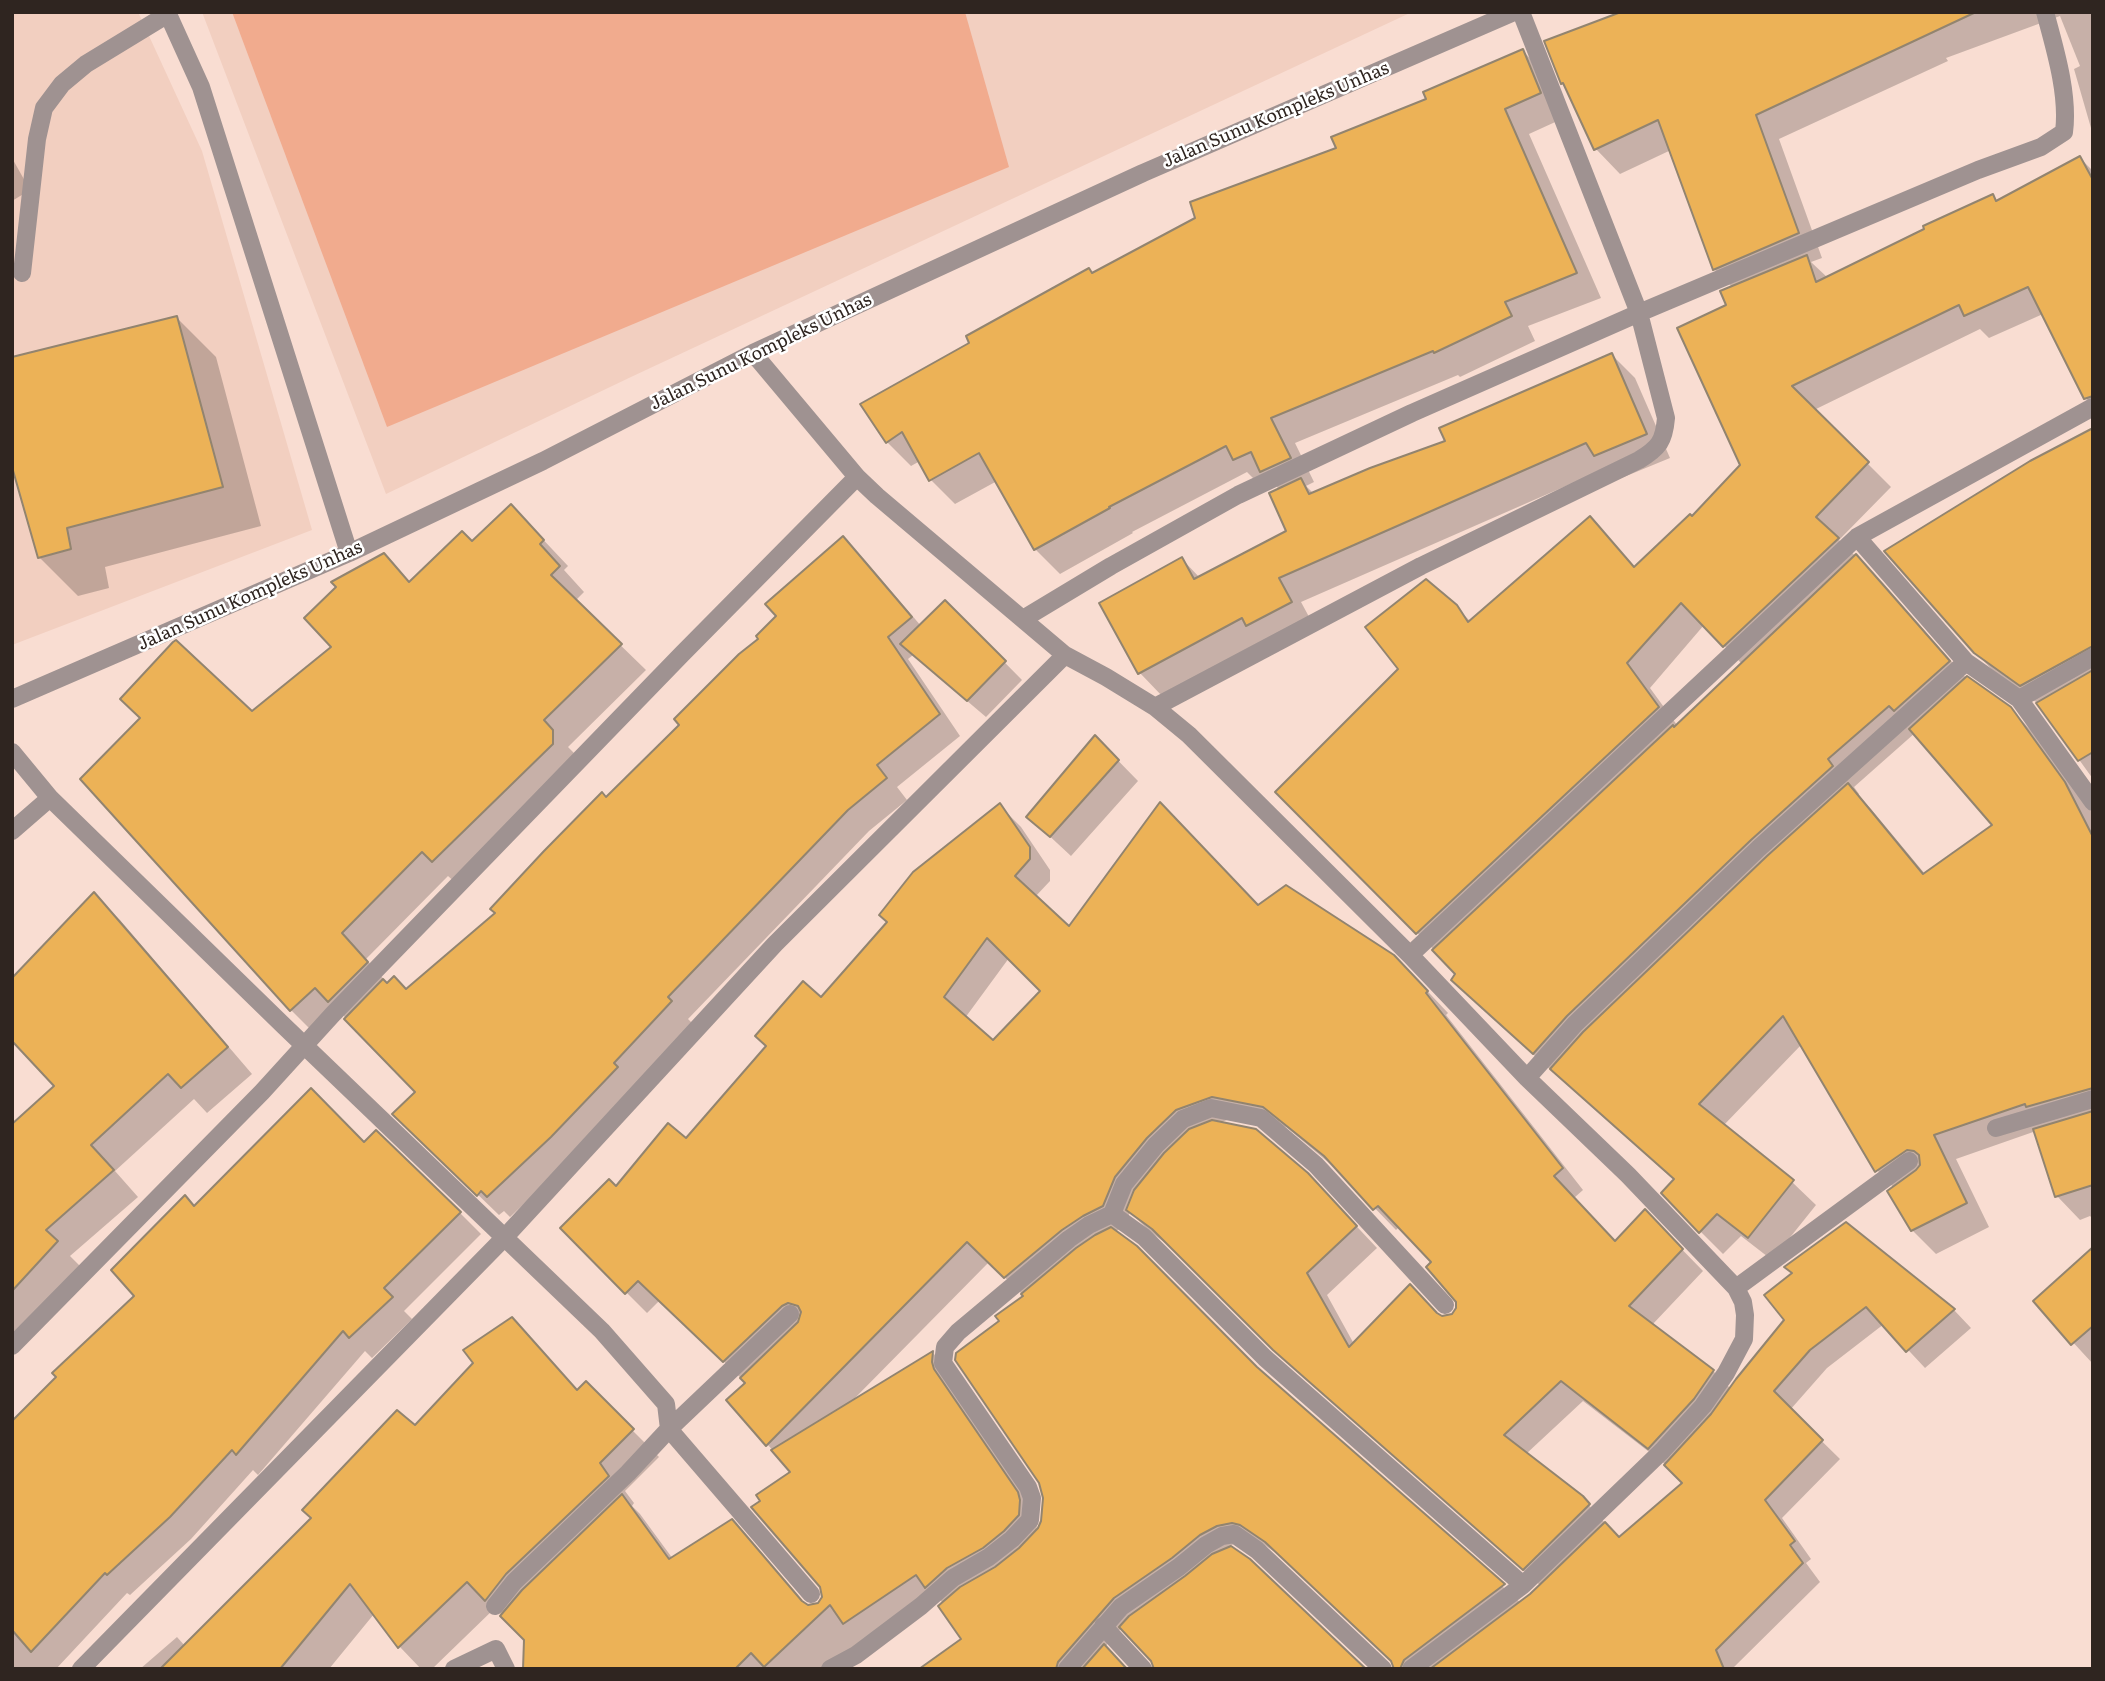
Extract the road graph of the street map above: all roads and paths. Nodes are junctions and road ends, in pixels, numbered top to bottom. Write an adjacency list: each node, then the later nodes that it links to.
1 (1514, 12): 7 (street, Jalan Sunu Kompleks Unhas)
2 (1521, 12): 6 (street)
3 (2045, 12): 6 (street)
4 (168, 13): 5 (street); 11 (street)
5 (22, 273)
6 (1639, 313): 12 (street); 18 (street)
7 (753, 353): 9 (street); 11 (street, Jalan Sunu Kompleks Unhas)
8 (2093, 407): 10 (street)
9 (857, 477): 12 (street); 24 (street)
10 (1857, 537): 15 (street); 23 (street)
11 (349, 553): 16 (street, Jalan Sunu Kompleks Unhas)
12 (1023, 619): 13 (street)
13 (1065, 655): 18 (street); 30 (street)
14 (2093, 657): 17 (street)
15 (1966, 662): 17 (street); 25 (street)
16 (12, 699)
17 (2019, 699): 21 (street)
18 (1155, 707): 23 (street)
19 (12, 752): 20 (street)
20 (50, 797): 22 (street); 24 (street)
21 (2093, 802)
22 (12, 831)
23 (1410, 955): 25 (street)
24 (306, 1046): 30 (street); 34 (street)
25 (1527, 1078): 31 (street)
26 (2093, 1099): 27 (street)
27 (1996, 1128)
28 (1909, 1161): 31 (street)
29 (1112, 1214): 32 (street); 36 (street); 40 (street)
30 (505, 1237): 35 (street); 41 (street)
31 (1736, 1288): 36 (street)
32 (1445, 1305)
33 (790, 1314): 35 (street)
34 (12, 1346)
35 (669, 1429): 37 (street); 38 (street)
36 (1523, 1585): 48 (street)
37 (811, 1594)
38 (495, 1606)
39 (1103, 1626): 45 (street); 46 (street); 47 (street)
40 (859, 1662): 44 (street)
41 (81, 1669)
42 (454, 1669): 43 (street)
43 (506, 1669)
44 (830, 1669)
45 (1067, 1669)
46 (1143, 1669)
47 (1383, 1669)
48 (1411, 1669)

